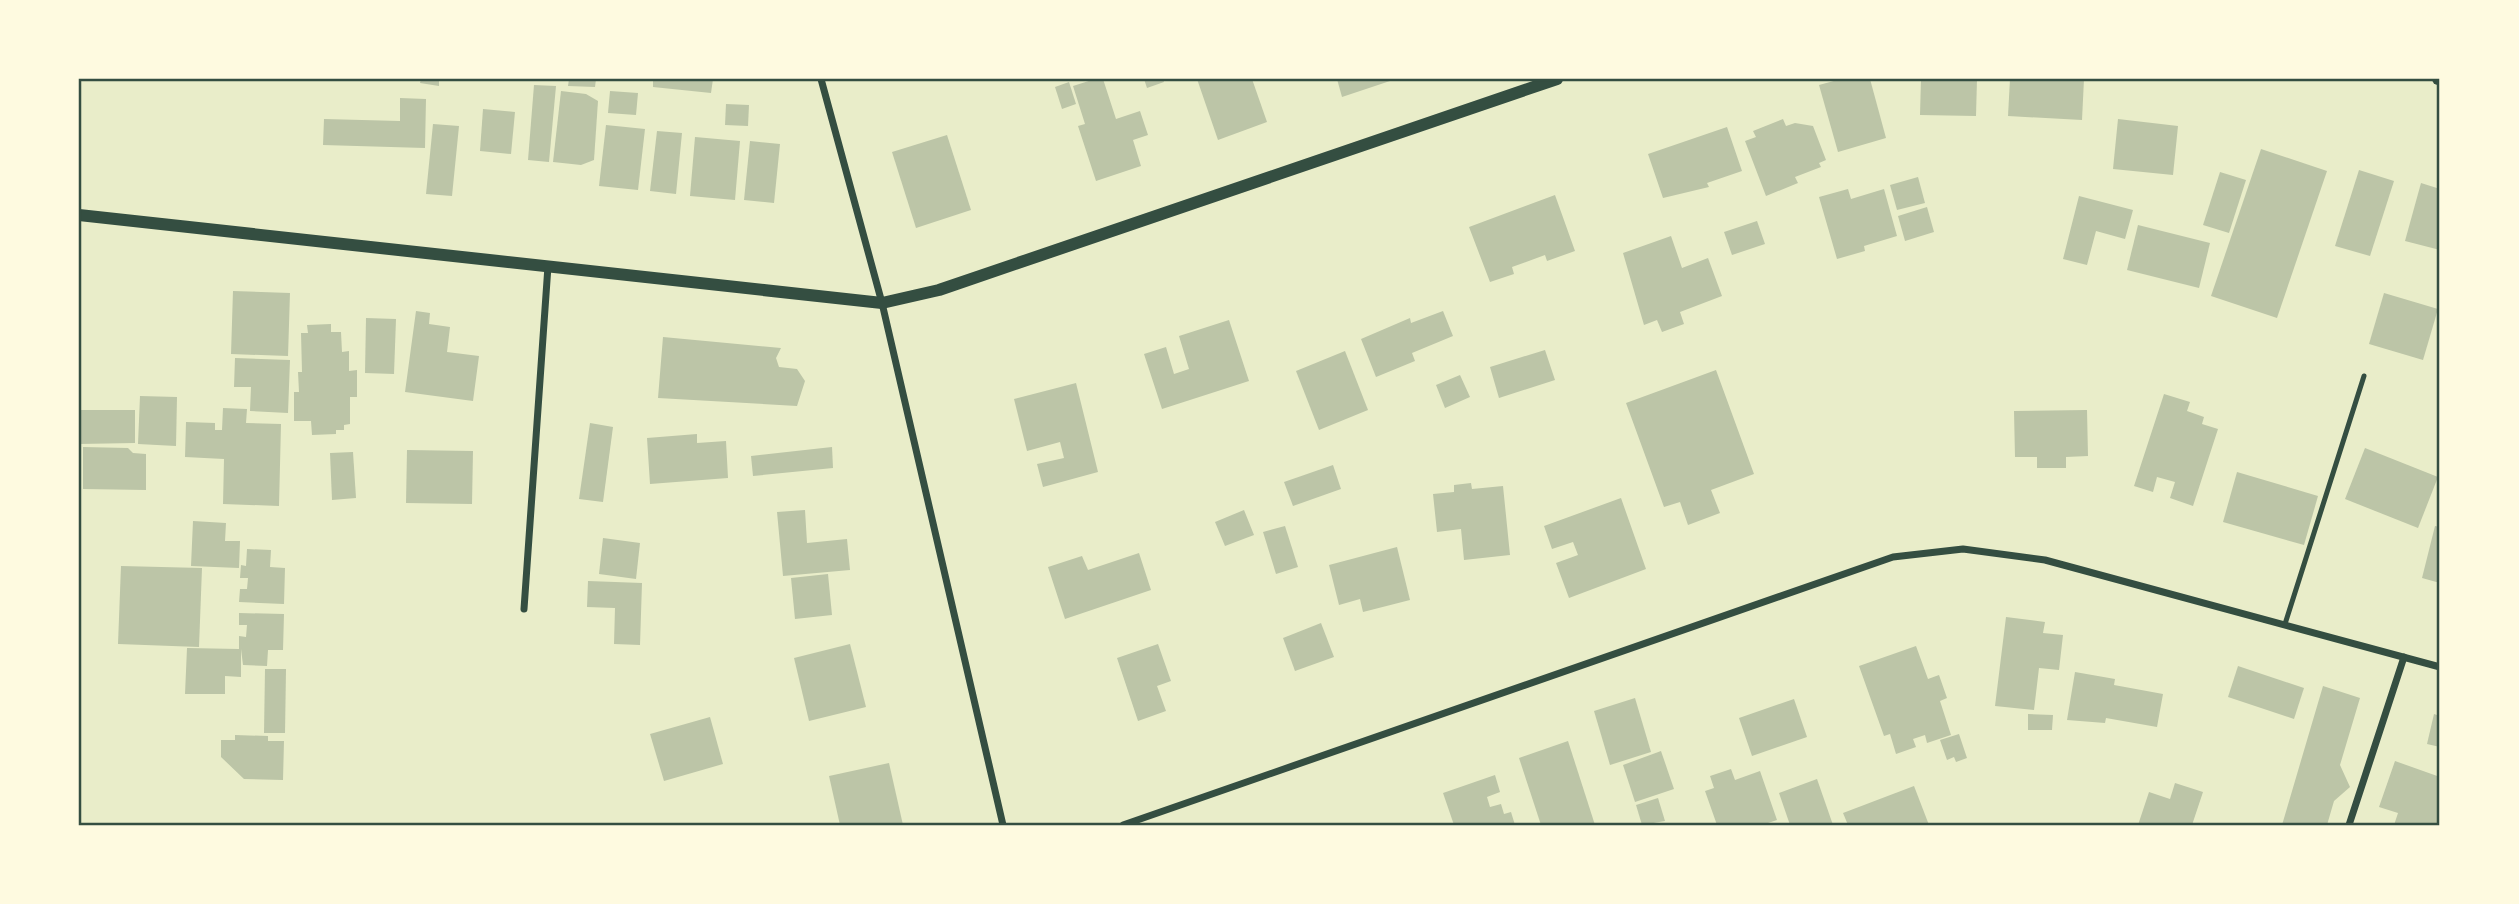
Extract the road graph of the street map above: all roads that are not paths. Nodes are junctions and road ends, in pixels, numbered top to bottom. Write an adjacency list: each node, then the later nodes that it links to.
1 (821, 79): 5 (street)
2 (1557, 79): 5 (street)
3 (79, 215): 4 (street)
4 (548, 266): 5 (street); 7 (street)
5 (882, 303): 11 (street)
6 (2364, 376): 8 (lane)
7 (524, 609)
8 (2285, 624): 9 (street); 12 (street)
9 (2404, 657): 10 (street); 13 (street)
10 (2440, 667)
11 (1003, 825)
12 (1123, 825)
13 (2349, 825)

